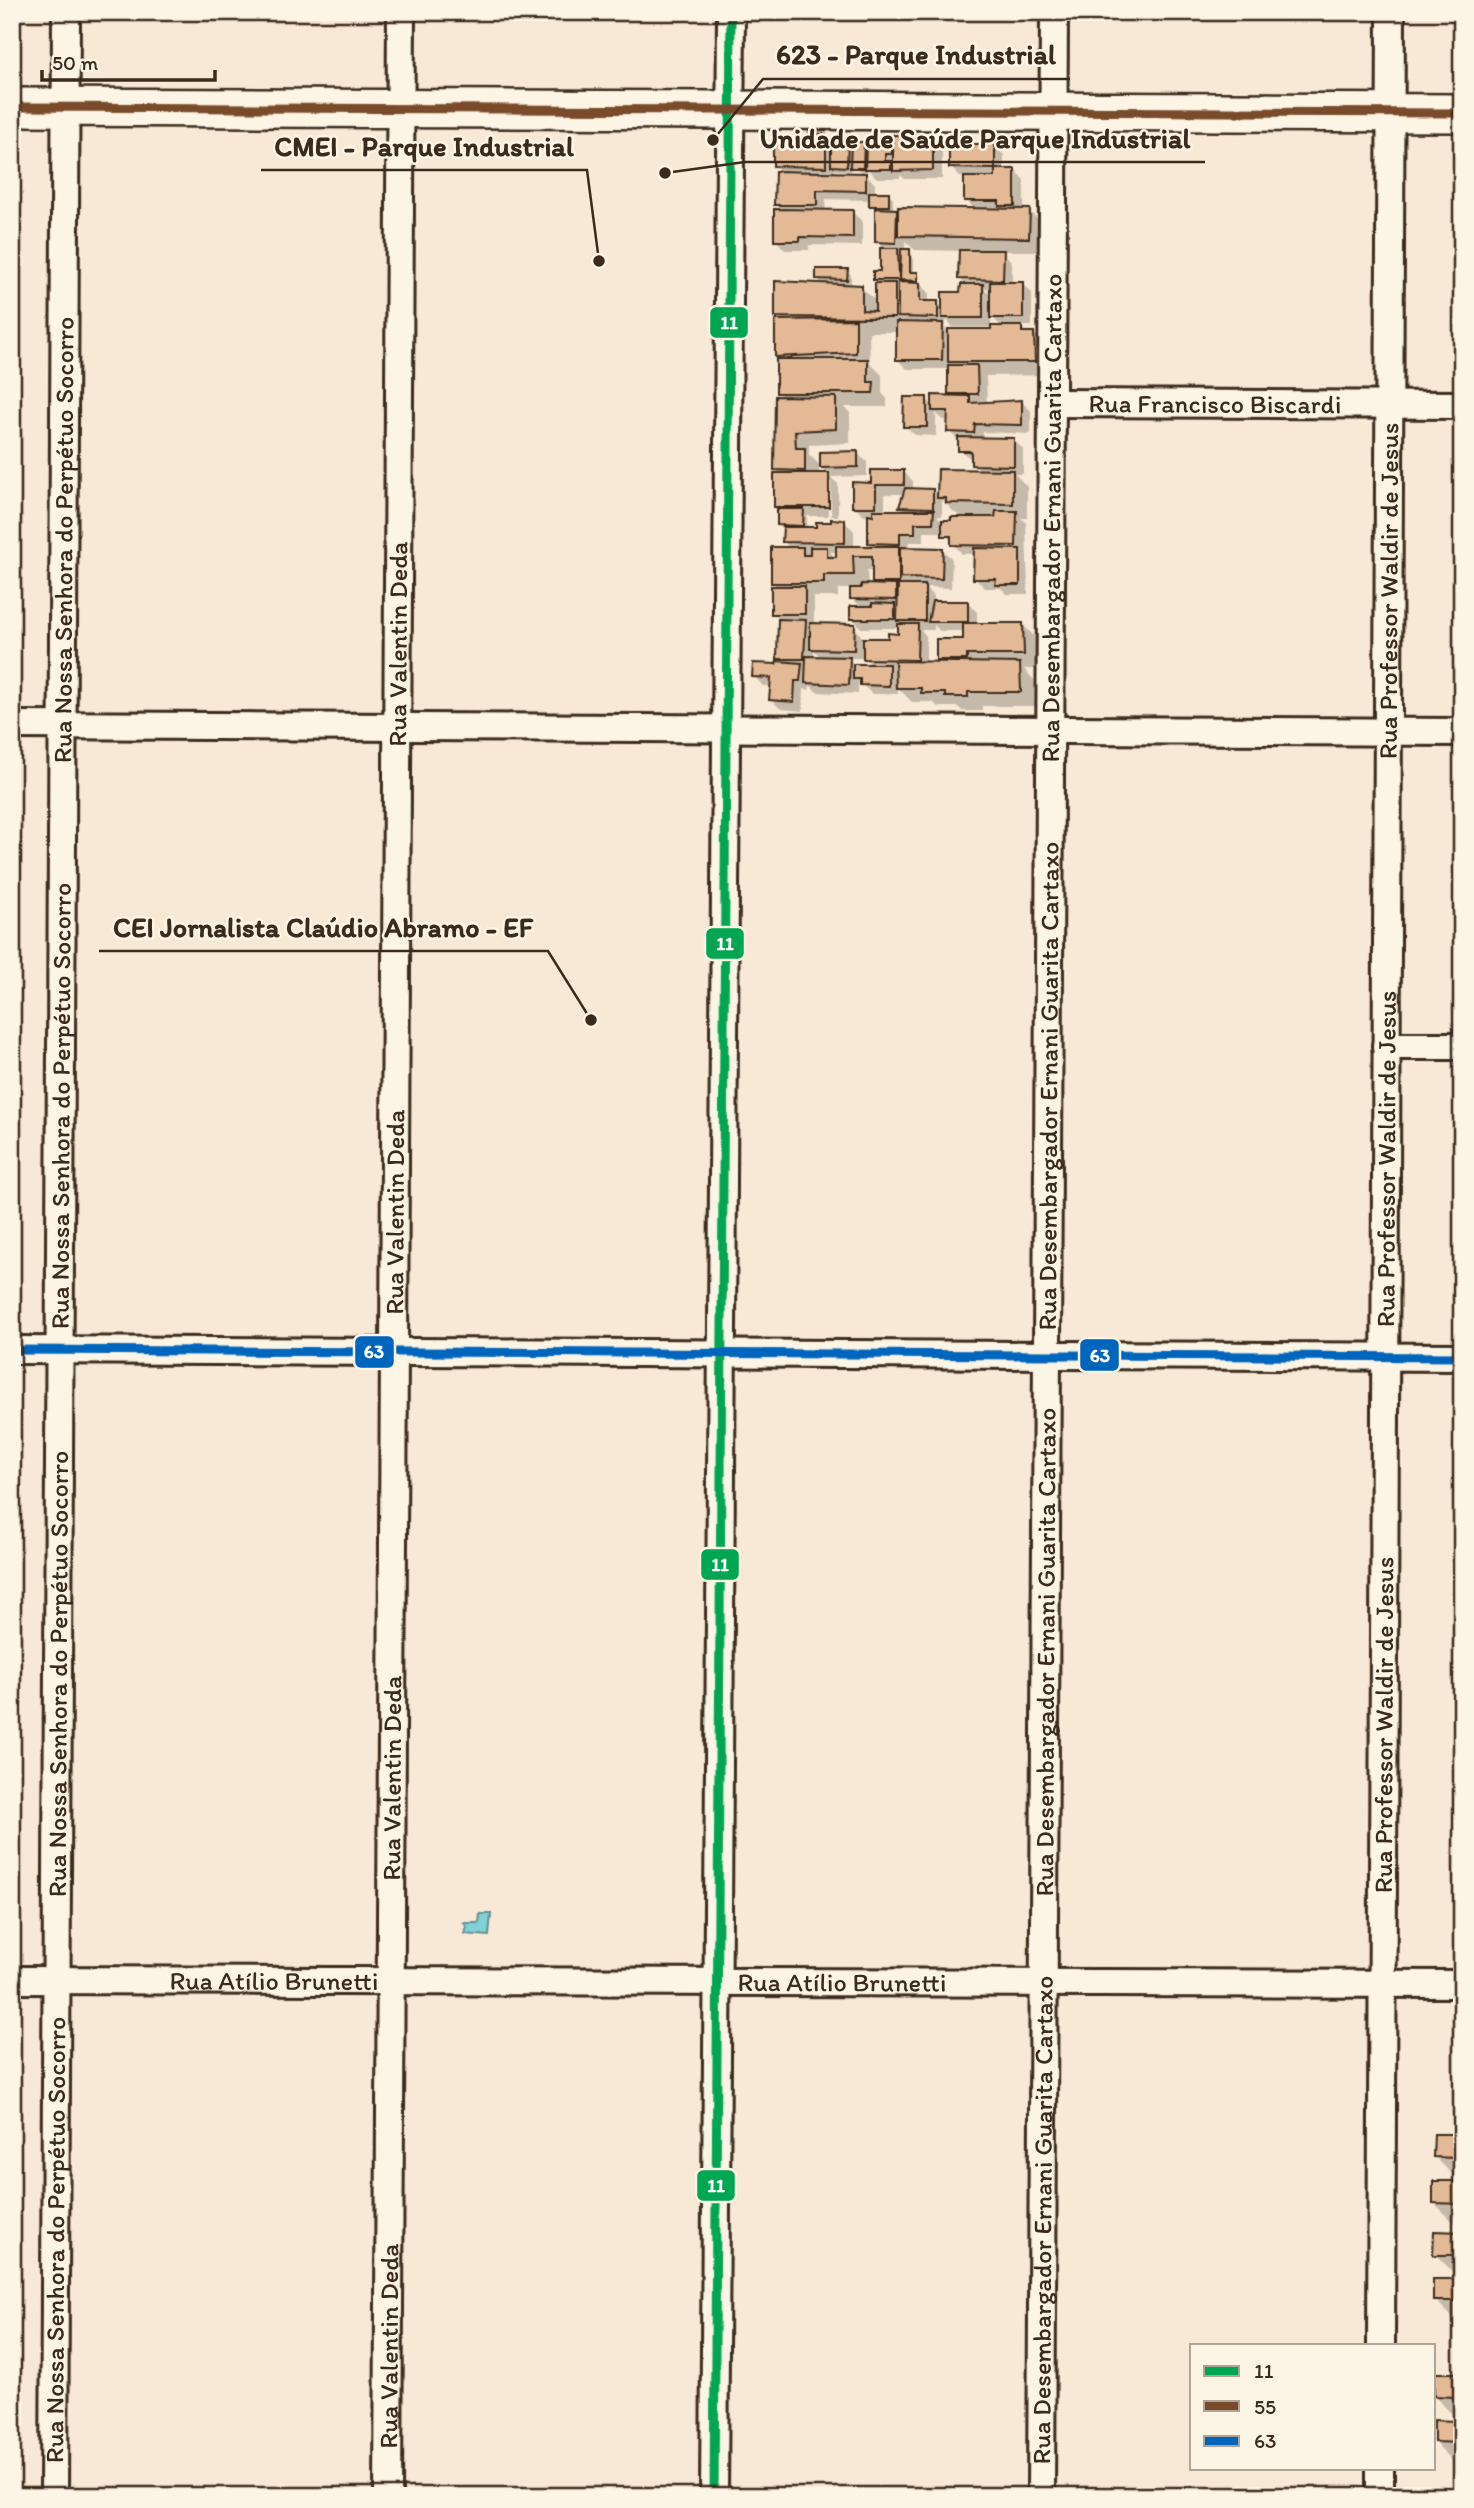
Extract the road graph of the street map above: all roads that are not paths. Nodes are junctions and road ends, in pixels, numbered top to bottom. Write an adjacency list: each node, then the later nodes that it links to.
1 (66, 12): 7 (street, Rua Nossa Senhora do Perpétuo Socorro)
2 (401, 12): 8 (street, Rua Valentin Deda)
3 (731, 12): 9 (street)
4 (1054, 12): 10 (street, Rua Desembargador Ernani Guarita Cartaxo)
5 (1391, 12): 11 (street, Rua Professor Waldir de Jesus)
6 (12, 107): 7 (street)
7 (65, 107): 8 (street); 17 (street, Rua Nossa Senhora do Perpétuo Socorro)
8 (401, 108): 9 (street); 18 (street, Rua Valentin Deda)
9 (730, 110): 10 (street); 19 (street)
10 (1054, 111): 11 (street); 13 (street, Rua Desembargador Ernani Guarita Cartaxo)
11 (1390, 112): 12 (street); 14 (street, Rua Professor Waldir de Jesus)
12 (1462, 113)
13 (1052, 403): 14 (street, Rua Francisco Biscardi); 20 (street, Rua Desembargador Ernani Guarita Cartaxo)
14 (1389, 404): 15 (street, Rua Francisco Biscardi); 21 (street, Rua Professor Waldir de Jesus)
15 (1462, 405)
16 (12, 725): 17 (street)
17 (62, 725): 18 (street); 26 (street, Rua Nossa Senhora do Perpétuo Socorro)
18 (398, 727): 19 (street); 27 (street, Rua Valentin Deda)
19 (726, 728): 20 (street); 28 (street)
20 (1050, 730): 21 (street); 29 (street, Rua Desembargador Ernani Guarita Cartaxo)
21 (1388, 731): 22 (street); 23 (street, Rua Professor Waldir de Jesus)
22 (1462, 732)
23 (1386, 1046): 24 (street); 30 (street, Rua Professor Waldir de Jesus)
24 (1462, 1046)
25 (12, 1350): 26 (street)
26 (59, 1350): 27 (street); 33 (street, Rua Nossa Senhora do Perpétuo Socorro)
27 (394, 1352): 28 (street); 34 (street, Rua Valentin Deda)
28 (722, 1353): 29 (street); 35 (street)
29 (1047, 1355): 30 (street); 36 (street, Rua Desembargador Ernani Guarita Cartaxo)
30 (1385, 1356): 31 (street); 37 (street, Rua Professor Waldir de Jesus)
31 (1462, 1357)
32 (12, 1980): 33 (street, Rua Atílio Brunetti)
33 (56, 1980): 34 (street, Rua Atílio Brunetti); 41 (street, Rua Nossa Senhora do Perpétuo Socorro)
34 (391, 1981): 35 (street, Rua Atílio Brunetti); 42 (street, Rua Valentin Deda)
35 (718, 1982): 36 (street, Rua Atílio Brunetti); 43 (street)
36 (1044, 1983): 37 (street, Rua Atílio Brunetti); 44 (street, Rua Desembargador Ernani Guarita Cartaxo)
37 (1382, 1984): 38 (street, Rua Atílio Brunetti); 39 (street, Rua Professor Waldir de Jesus)
38 (1462, 1984)
39 (1381, 2344)
40 (1380, 2470): 45 (street)
41 (54, 2496)
42 (388, 2496)
43 (714, 2496)
44 (1041, 2496)
45 (1380, 2496)

